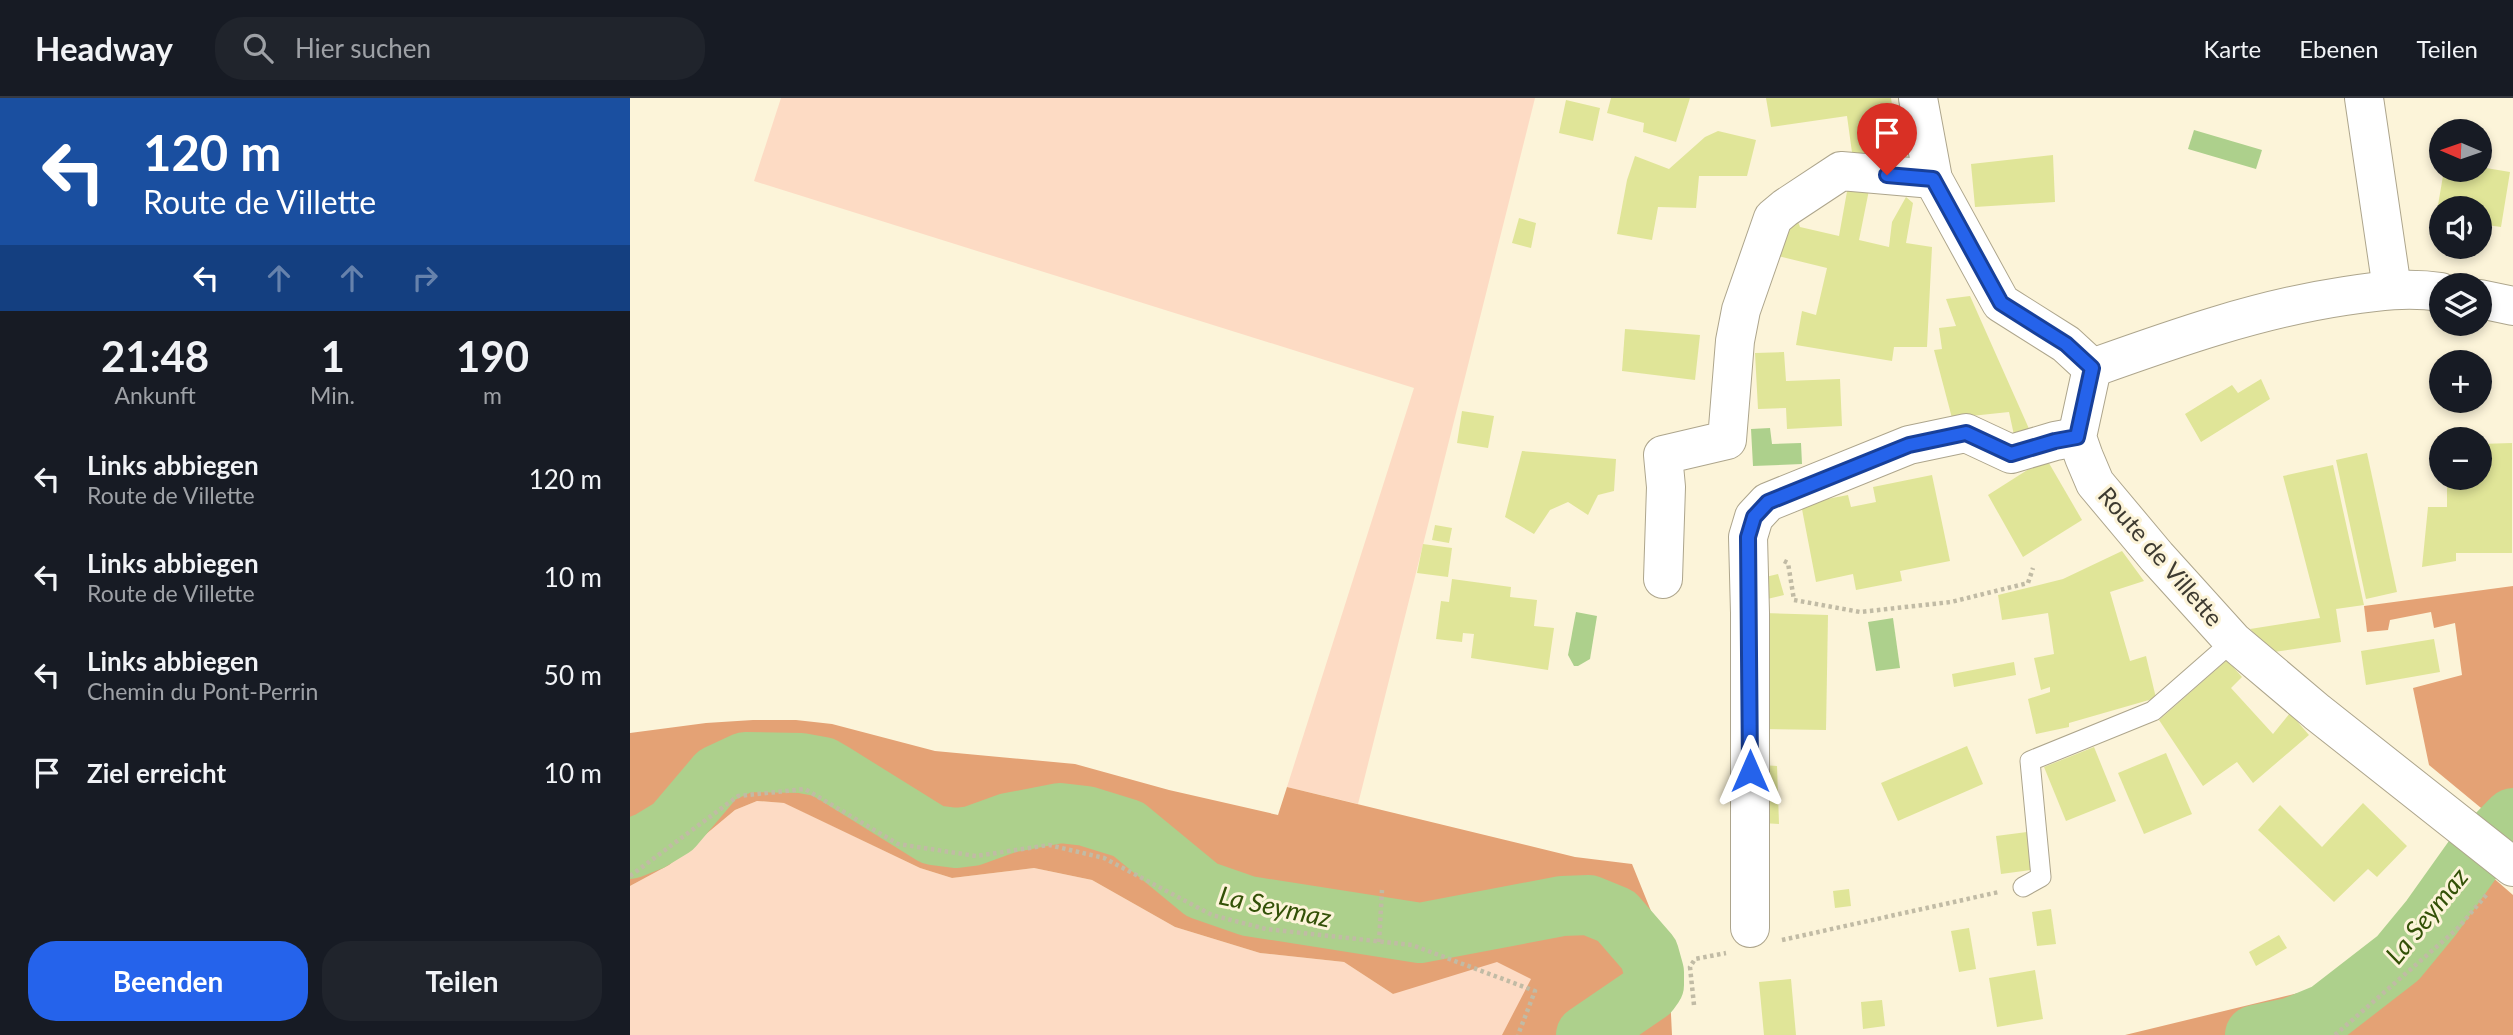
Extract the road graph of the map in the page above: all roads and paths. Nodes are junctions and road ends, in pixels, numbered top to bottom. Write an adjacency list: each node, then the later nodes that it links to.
1 (1918, 98): 3 (street)
2 (2364, 98): 4 (street)
3 (1933, 179): 8 (street); 12 (street)
4 (2392, 289): 5 (street); 8 (street)
5 (2429, 291)
6 (2492, 302): 7 (street)
7 (2513, 306)
8 (2092, 368): 9 (street)
9 (2077, 437): 10 (street); 13 (street, Route de Villette)
10 (1748, 537): 11 (path); 19 (street)
11 (2033, 568)
12 (1662, 579)
13 (2233, 641): 14 (street, Route de Villette); 16 (lane)
14 (2499, 856): 22 (path)
15 (630, 876): 20 (path)
16 (2023, 887): 18 (path)
17 (1382, 890): 20 (path)
18 (1888, 917)
19 (1750, 928)
20 (1379, 942): 21 (path)
21 (1518, 1035)
22 (2335, 1035)

